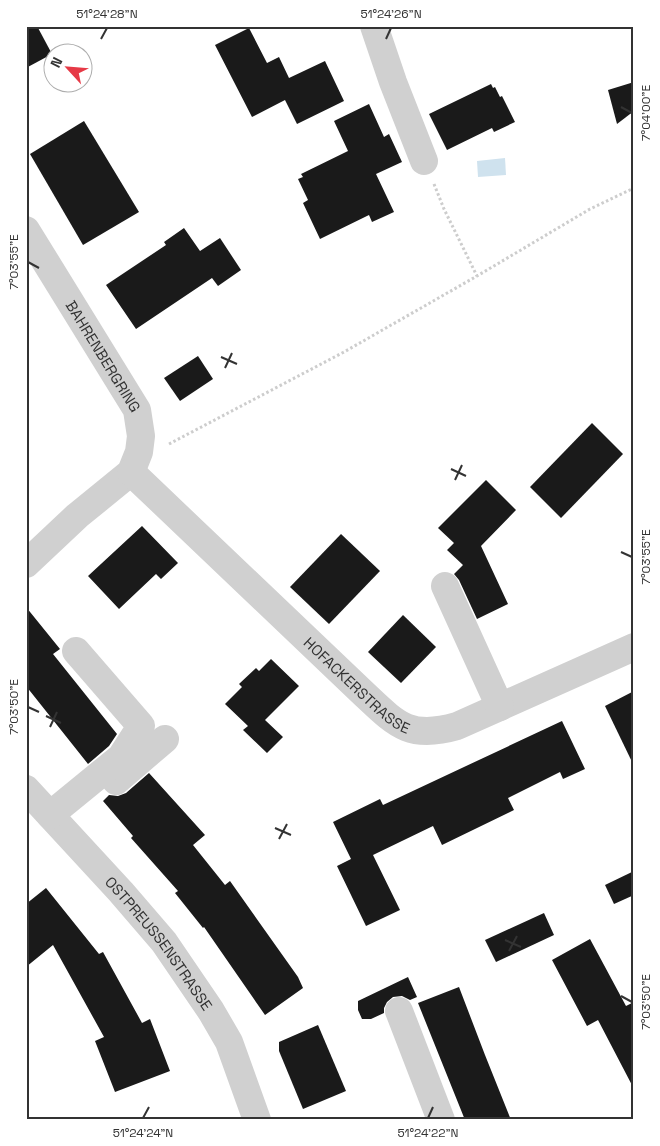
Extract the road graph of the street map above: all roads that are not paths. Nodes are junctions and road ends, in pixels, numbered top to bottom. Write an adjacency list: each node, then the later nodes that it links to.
1 (374, 26): 2 (street)
2 (424, 161)
3 (26, 230): 4 (street, BAHRENBERGRING)
4 (135, 462): 5 (street); 9 (street, HOFACKERSTRASSE)
5 (26, 564)
6 (445, 586): 9 (street)
7 (634, 647): 9 (street, HOFACKERSTRASSE)
8 (76, 651): 12 (street)
9 (500, 706)
10 (165, 740): 12 (street)
11 (26, 789): 12 (street, OSTPREUSSENSTRASSE)
12 (57, 822): 14 (street, OSTPREUSSENSTRASSE)
13 (398, 1011): 15 (street)
14 (257, 1120)
15 (440, 1120)

